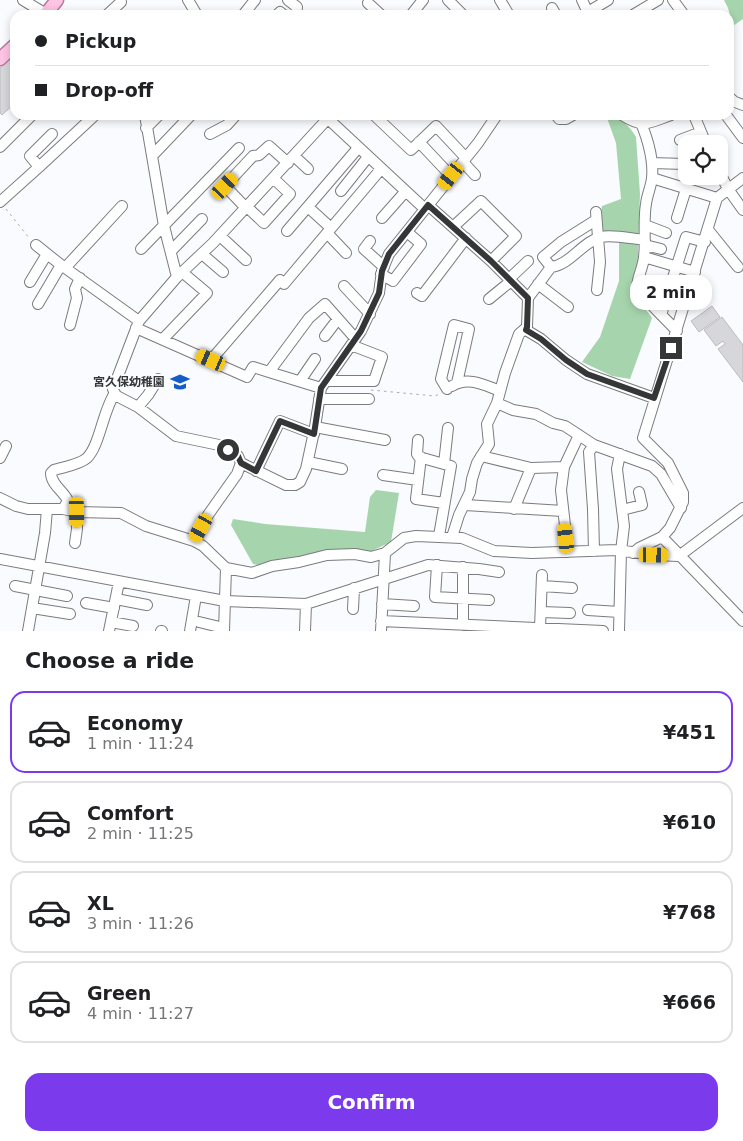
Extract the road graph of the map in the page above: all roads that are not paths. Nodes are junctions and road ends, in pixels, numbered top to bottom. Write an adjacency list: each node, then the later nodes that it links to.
1 (23, 0): 12 (street)
2 (57, 0): 13 (main road)
3 (255, 0): 15 (street)
4 (288, 0): 11 (street)
5 (423, 0): 17 (street)
6 (448, 0): 18 (street)
7 (608, 0): 19 (street)
8 (658, 0): 20 (street)
9 (121, 1): 14 (street)
10 (368, 3): 16 (street)
11 (298, 7)
12 (39, 10)
13 (48, 10)
14 (112, 10)
15 (247, 10)
16 (376, 10)
17 (415, 10)
18 (459, 10)
19 (593, 10)
20 (641, 10)
21 (10, 49): 22 (main road)
22 (0, 59)
23 (27, 120): 47 (street)
24 (90, 120): 56 (street)
25 (145, 120): 39 (street)
26 (154, 120): 39 (street)
27 (186, 120): 50 (street)
28 (232, 120): 42 (street)
29 (324, 120): 52 (street)
30 (331, 120): 49 (street)
31 (379, 120): 46 (street)
32 (494, 120): 53 (street)
33 (629, 120): 38 (street)
34 (640, 120): 38 (street)
35 (656, 120): 38 (street)
36 (696, 120): 40 (street)
37 (730, 120): 45 (street)
38 (642, 125): 54 (street)
39 (146, 128): 50 (street)
40 (701, 132): 43 (street); 44 (street)
41 (52, 134): 56 (street)
42 (210, 134)
43 (693, 135)
44 (702, 135)
45 (743, 138)
46 (419, 142): 53 (street); 60 (street)
47 (0, 147)
48 (239, 148): 80 (street)
49 (358, 148): 51 (street); 73 (street)
50 (152, 156): 80 (street)
51 (368, 157): 58 (street); 67 (street)
52 (291, 159): 57 (street); 61 (street); 72 (street)
53 (464, 160): 59 (street); 60 (street)
54 (652, 163): 55 (street); 62 (street)
55 (678, 164)
56 (39, 167): 70 (street)
57 (308, 169)
58 (381, 169): 68 (street); 82 (street)
59 (475, 175)
60 (451, 176): 74 (street)
61 (273, 178): 72 (street); 72 (street)
62 (652, 178): 65 (street); 79 (street)
63 (743, 178): 66 (street)
64 (726, 185): 66 (street)
65 (686, 189): 69 (street); 77 (street)
66 (728, 189): 69 (street); 75 (street)
67 (341, 190)
68 (405, 192): 74 (street); 76 (street)
69 (717, 198): 83 (street)
70 (0, 202)
71 (122, 206): 104 (street)
72 (246, 207): 87 (street)
73 (308, 207): 82 (street); 84 (street)
74 (427, 207): 81 (street); 85 (street)
75 (743, 210)
76 (382, 218)
77 (677, 218)
78 (202, 219): 96 (street)
79 (645, 225): 86 (street); 92 (street)
80 (164, 226): 94 (street); 96 (street)
81 (453, 227): 88 (street); 102 (street)
82 (329, 230): 97 (street); 134 (street)
83 (709, 231): 91 (street); 107 (street)
84 (287, 232)
85 (406, 232): 108 (street); 108 (street)
86 (666, 232)
87 (220, 236): 99 (street); 101 (street)
88 (466, 238): 102 (street); 118 (street)
89 (597, 238): 92 (street); 106 (street); 106 (street); 117 (street)
90 (370, 241): 108 (street)
91 (705, 242): 105 (street); 110 (street)
92 (645, 243): 95 (street); 100 (street)
93 (36, 245): 98 (street)
94 (141, 248)
95 (660, 249)
96 (172, 250): 111 (street)
97 (346, 253)
98 (47, 254): 104 (street); 114 (street)
99 (202, 254): 109 (street); 111 (street)
100 (644, 257): 105 (street); 124 (street)
101 (246, 260)
102 (491, 261): 113 (street)
103 (528, 261): 113 (street)
104 (63, 266): 112 (street); 121 (street)
105 (677, 266): 110 (street); 124 (street)
106 (551, 267): 115 (street)
107 (738, 268)
108 (383, 270): 123 (street)
109 (223, 272)
110 (696, 272): 129 (street)
111 (180, 275): 126 (street); 131 (street)
112 (80, 278): 126 (street); 127 (street)
113 (510, 280): 119 (street); 120 (street)
114 (30, 282)
115 (538, 284): 119 (street); 122 (street)
116 (344, 286): 123 (street)
117 (597, 290)
118 (417, 293)
119 (528, 298): 128 (street)
120 (489, 300)
121 (38, 304)
122 (568, 307)
123 (370, 314): 132 (street)
124 (661, 315): 129 (street)
125 (338, 319): 130 (street); 132 (street); 135 (street)
126 (138, 325): 131 (street); 141 (street)
127 (70, 326)
128 (526, 330): 140 (street); 142 (street)
129 (677, 331): 142 (street)
130 (325, 336)
131 (164, 339): 134 (street)
132 (353, 342): 139 (street); 139 (street)
133 (314, 358): 137 (street)
134 (211, 360): 135 (street)
135 (269, 372): 137 (street)
136 (158, 378): 146 (street)
137 (300, 381): 139 (street)
138 (457, 383): 138 (street); 140 (street)
139 (324, 385): 143 (street)
140 (500, 391): 145 (street)
141 (114, 393): 146 (street); 175 (street)
142 (654, 398): 172 (street)
143 (318, 399): 144 (street); 148 (street)
144 (369, 399)
145 (497, 403): 149 (street); 155 (street)
146 (138, 407): 159 (street)
147 (448, 428): 160 (street)
148 (315, 431): 150 (street); 158 (street); 164 (street)
149 (579, 435): 152 (street); 161 (street)
150 (385, 440)
151 (418, 440): 156 (street)
152 (594, 445): 154 (street); 184 (street)
153 (6, 446): 157 (street)
154 (620, 454): 172 (street); 176 (street)
155 (481, 456): 162 (street); 170 (street)
156 (421, 457): 160 (street); 166 (street)
157 (0, 458)
158 (308, 462): 163 (street); 164 (street)
159 (241, 463): 164 (street); 182 (street)
160 (444, 464): 169 (street)
161 (564, 467): 162 (street); 177 (street)
162 (531, 468): 171 (street)
163 (342, 469)
164 (256, 471)
165 (383, 475): 166 (street)
166 (418, 480): 169 (street)
167 (639, 492): 176 (street)
168 (0, 498): 174 (street)
169 (444, 503): 179 (street)
170 (465, 505): 171 (street); 180 (street)
171 (514, 508): 177 (street)
172 (681, 508): 181 (street)
173 (743, 508): 189 (street)
174 (47, 509): 175 (street); 192 (street)
175 (64, 509): 178 (street)
176 (622, 510): 185 (street)
177 (563, 511): 186 (street)
178 (77, 512): 182 (street); 183 (street)
179 (439, 536): 180 (street); 187 (street)
180 (452, 537): 186 (street)
181 (662, 537): 188 (street); 189 (street)
182 (194, 541): 193 (street)
183 (75, 543)
184 (594, 551): 185 (street); 186 (street)
185 (621, 551): 188 (street); 219 (street)
186 (568, 552)
187 (385, 553): 193 (street); 197 (street)
188 (633, 553): 189 (street)
189 (679, 556): 222 (street)
190 (0, 560): 192 (street)
191 (436, 566): 194 (street); 197 (street); 206 (street)
192 (40, 567): 198 (street); 203 (street)
193 (226, 568): 208 (street)
194 (463, 568): 195 (street); 206 (street)
195 (499, 572)
196 (542, 575): 200 (street)
197 (383, 578): 201 (street); 212 (street)
198 (119, 582): 205 (street); 210 (street)
199 (15, 586): 203 (street)
200 (542, 586): 202 (street); 218 (street)
201 (354, 588): 211 (street); 216 (street)
202 (572, 588)
203 (35, 591): 204 (street); 215 (street)
204 (67, 596)
205 (196, 596): 208 (street); 232 (street)
206 (463, 598): 207 (street); 224 (street)
207 (489, 600)
208 (225, 601): 211 (street); 229 (street)
209 (86, 603): 210 (street)
210 (115, 603): 213 (street); 227 (street)
211 (306, 604): 233 (street)
212 (382, 604): 214 (street); 226 (street)
213 (147, 606)
214 (414, 606)
215 (32, 608): 220 (street); 231 (street)
216 (353, 609)
217 (588, 610): 219 (street)
218 (541, 612): 221 (street); 228 (street)
219 (619, 612): 236 (street)
220 (70, 614)
221 (570, 614)
222 (743, 621)
223 (199, 622): 229 (street)
224 (462, 625): 226 (street); 228 (street)
225 (133, 626): 227 (street)
226 (381, 626)
227 (110, 627)
228 (540, 628): 230 (street)
229 (224, 629)
230 (579, 630): 235 (street)
231 (28, 631)
232 (190, 631)
233 (304, 631): 234 (street)
234 (310, 631)
235 (603, 631)
236 (619, 631)

